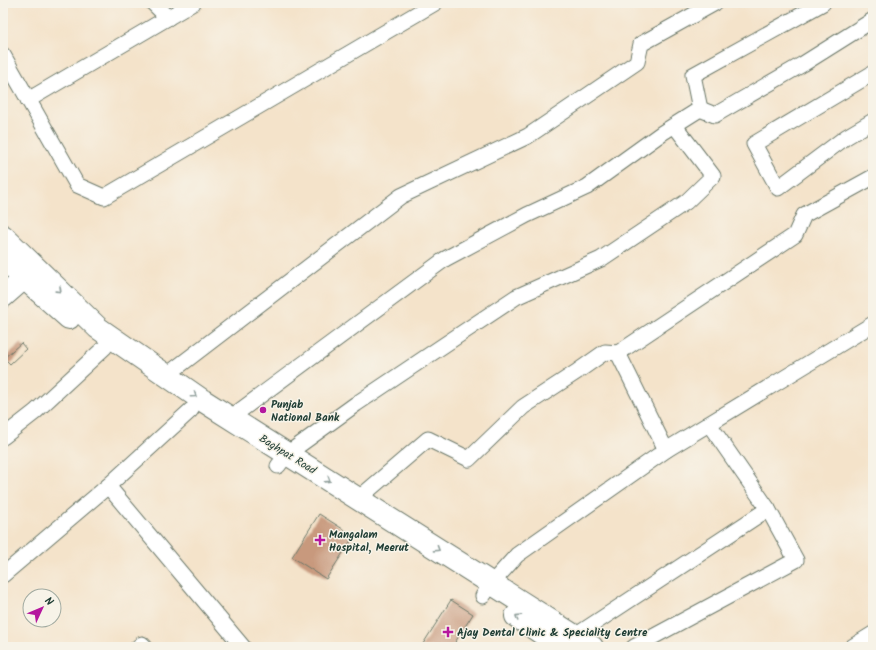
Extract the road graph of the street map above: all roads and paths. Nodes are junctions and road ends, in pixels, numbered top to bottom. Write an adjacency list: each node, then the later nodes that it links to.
1 (153, 3): 6 (street)
2 (193, 3): 6 (street)
3 (435, 3): 10 (street)
4 (715, 3): 21 (street)
5 (823, 3): 11 (street)
6 (168, 18): 10 (street)
7 (873, 20): 11 (street)
8 (3, 55): 10 (street)
9 (873, 73): 12 (street)
10 (28, 100)
11 (700, 110): 13 (street)
12 (873, 121)
13 (675, 126): 23 (street); 27 (street)
14 (873, 177): 20 (street)
15 (3, 236): 16 (main road, Baghpat Road)
16 (16, 266): 17 (main road); 19 (main road); 21 (main road, Baghpat Road, one-way to 21)
17 (3, 297)
18 (873, 324): 24 (street)
19 (105, 347): 22 (main road); 25 (street)
20 (618, 353): 26 (street); 29 (street)
21 (167, 376): 23 (main road, Baghpat Road, one-way to 23)
22 (191, 410): 27 (main road); 28 (street)
23 (230, 418): 27 (main road, Baghpat Road)
24 (708, 424): 26 (street); 30 (street)
25 (3, 437)
26 (666, 450): 32 (street)
27 (282, 460): 29 (main road, Baghpat Road, one-way to 29); 32 (main road)
28 (108, 486): 31 (street); 37 (street)
29 (358, 499): 32 (main road, Baghpat Road, one-way to 32)
30 (768, 509): 34 (street); 38 (street)
31 (3, 575)
32 (487, 590): 34 (main road, Baghpat Road)
33 (873, 634): 39 (street)
34 (574, 644)
35 (138, 647): 36 (street)
36 (145, 647)
37 (243, 647)
38 (634, 647)
39 (853, 647)

